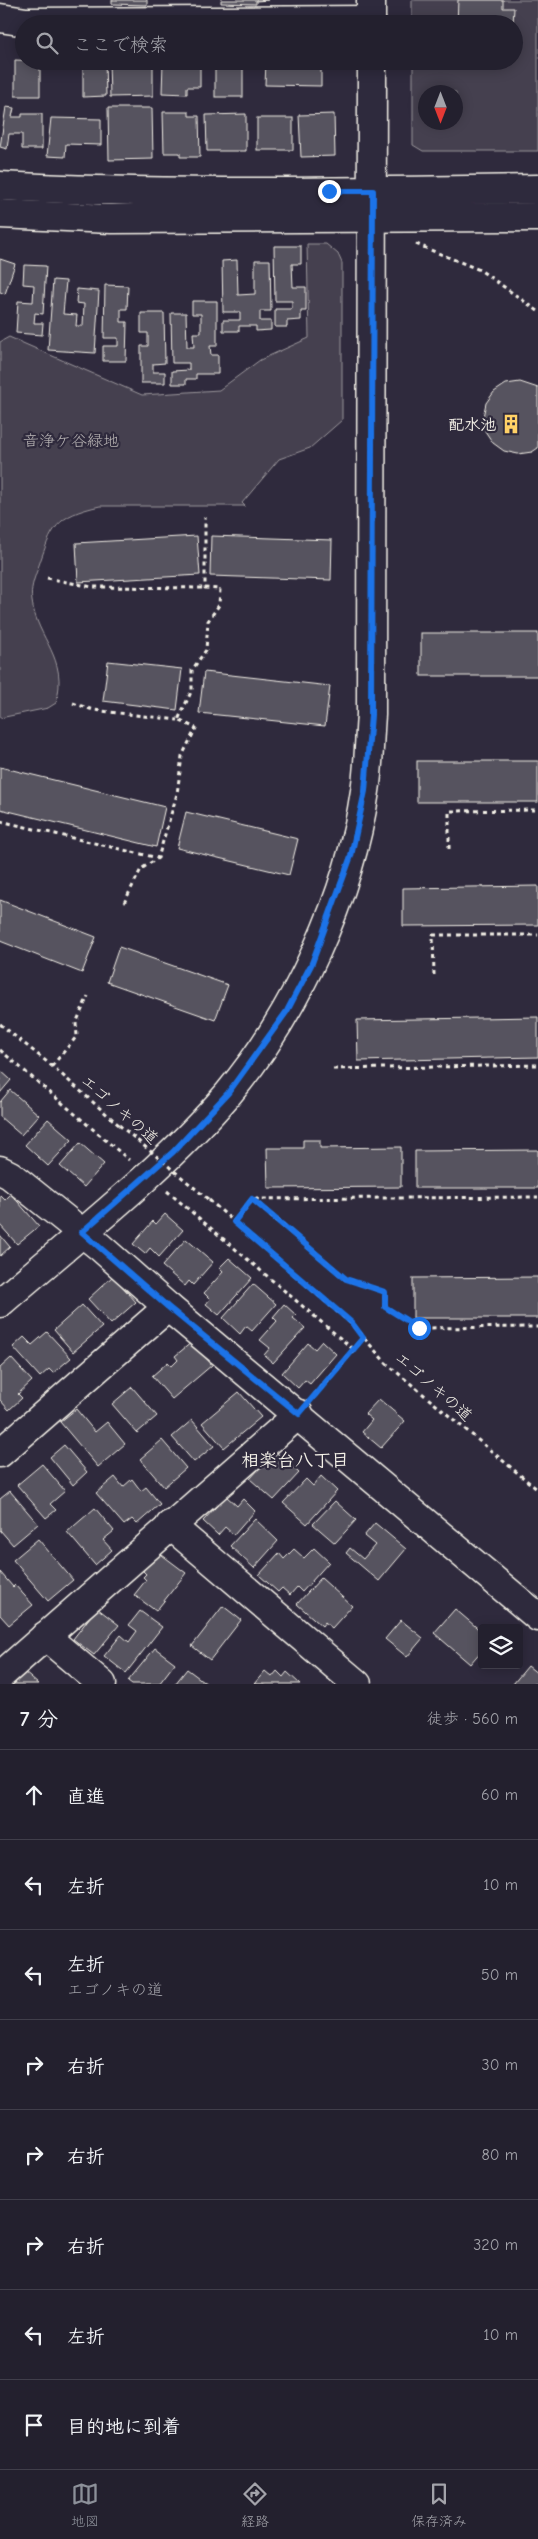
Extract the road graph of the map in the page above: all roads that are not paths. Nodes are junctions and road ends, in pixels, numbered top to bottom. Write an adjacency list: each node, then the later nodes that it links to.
1 (184, 11): 2 (street); 3 (street)
2 (17, 13)
3 (371, 15)
4 (372, 70): 7 (street)
5 (0, 186): 7 (street)
6 (538, 189): 7 (street)
7 (373, 191): 10 (street)
8 (0, 214): 10 (street)
9 (538, 217): 10 (street)
10 (373, 218): 12 (street)
11 (0, 1170): 12 (street)
12 (82, 1232): 13 (street); 14 (street)
13 (0, 1303)
14 (168, 1307): 15 (street); 16 (street)
15 (299, 1414): 17 (street); 18 (street)
16 (0, 1453)
17 (170, 1525): 19 (street); 22 (street)
18 (538, 1617)
19 (46, 1636): 20 (street); 21 (street)
20 (0, 1676)
21 (102, 1684)
22 (356, 1684)

